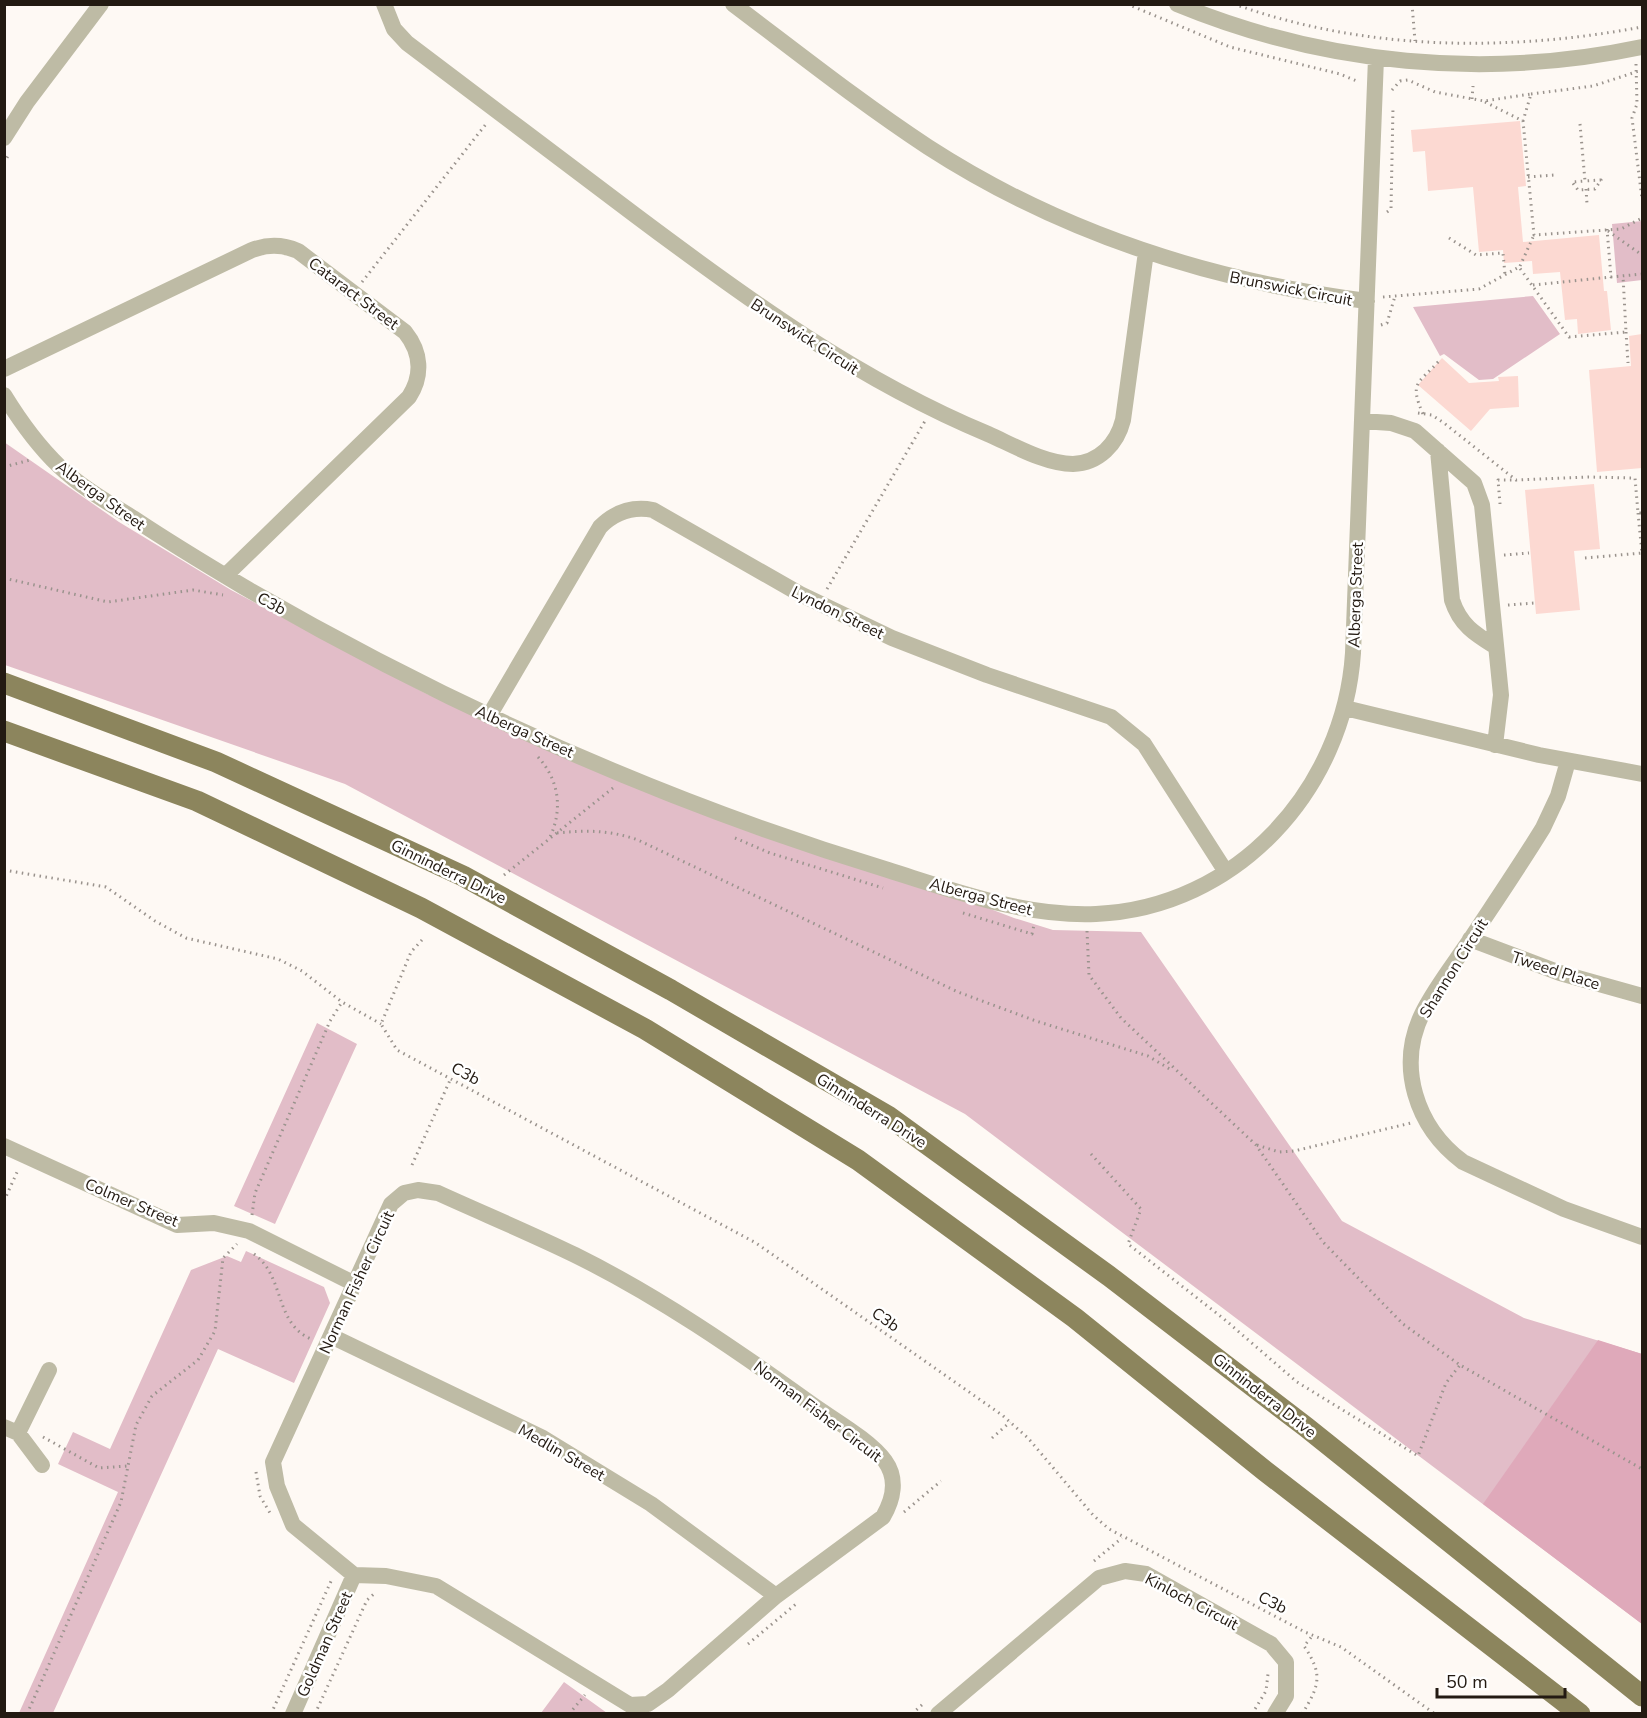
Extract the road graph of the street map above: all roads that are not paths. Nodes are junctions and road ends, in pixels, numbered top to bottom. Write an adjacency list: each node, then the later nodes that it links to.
1 (101, 4): 7 (street)
2 (384, 4): 8 (street, Brunswick Circuit)
3 (733, 4): 8 (street, Brunswick Circuit)
4 (1177, 4): 6 (street)
5 (1639, 48): 6 (street)
6 (1376, 58): 9 (street, Alberga Street)
7 (4, 138)
8 (1146, 252): 9 (street, Brunswick Circuit)
9 (1372, 299): 12 (street, Alberga Street)
10 (4, 369): 14 (street, Cataract Street)
11 (4, 395): 14 (street, Alberga Street)
12 (1362, 421): 13 (street); 17 (street, Alberga Street)
13 (1438, 451): 15 (street); 15 (street)
14 (225, 576): 18 (street, Alberga Street)
15 (1496, 647): 20 (street)
16 (4, 683): 35 (main road, Ginninderra Drive)
17 (1345, 708): 20 (street); 23 (street, Alberga Street)
18 (489, 716): 23 (street, Alberga Street); 23 (street, Lyndon Street)
19 (4, 731): 39 (main road)
20 (1494, 745): 21 (street)
21 (1568, 761): 22 (street); 24 (street, Shannon Circuit)
22 (1642, 774)
23 (1226, 872)
24 (1470, 939): 25 (street, Tweed Place); 27 (street, Shannon Circuit)
25 (1642, 996)
26 (9, 1156): 28 (street, Colmer Street)
27 (1642, 1237)
28 (355, 1284): 29 (street, Norman Fisher Circuit); 34 (street, Norman Fisher Circuit)
29 (331, 1336): 33 (street, Norman Fisher Circuit); 34 (street, Medlin Street)
30 (49, 1370): 31 (street)
31 (11, 1430): 32 (street)
32 (42, 1465)
33 (354, 1575): 34 (street, Norman Fisher Circuit); 36 (street, Goldman Street)
34 (776, 1596)
35 (1642, 1696)
36 (293, 1713)
37 (938, 1713): 38 (street, Kinloch Circuit)
38 (1275, 1713)
39 (1580, 1713)

